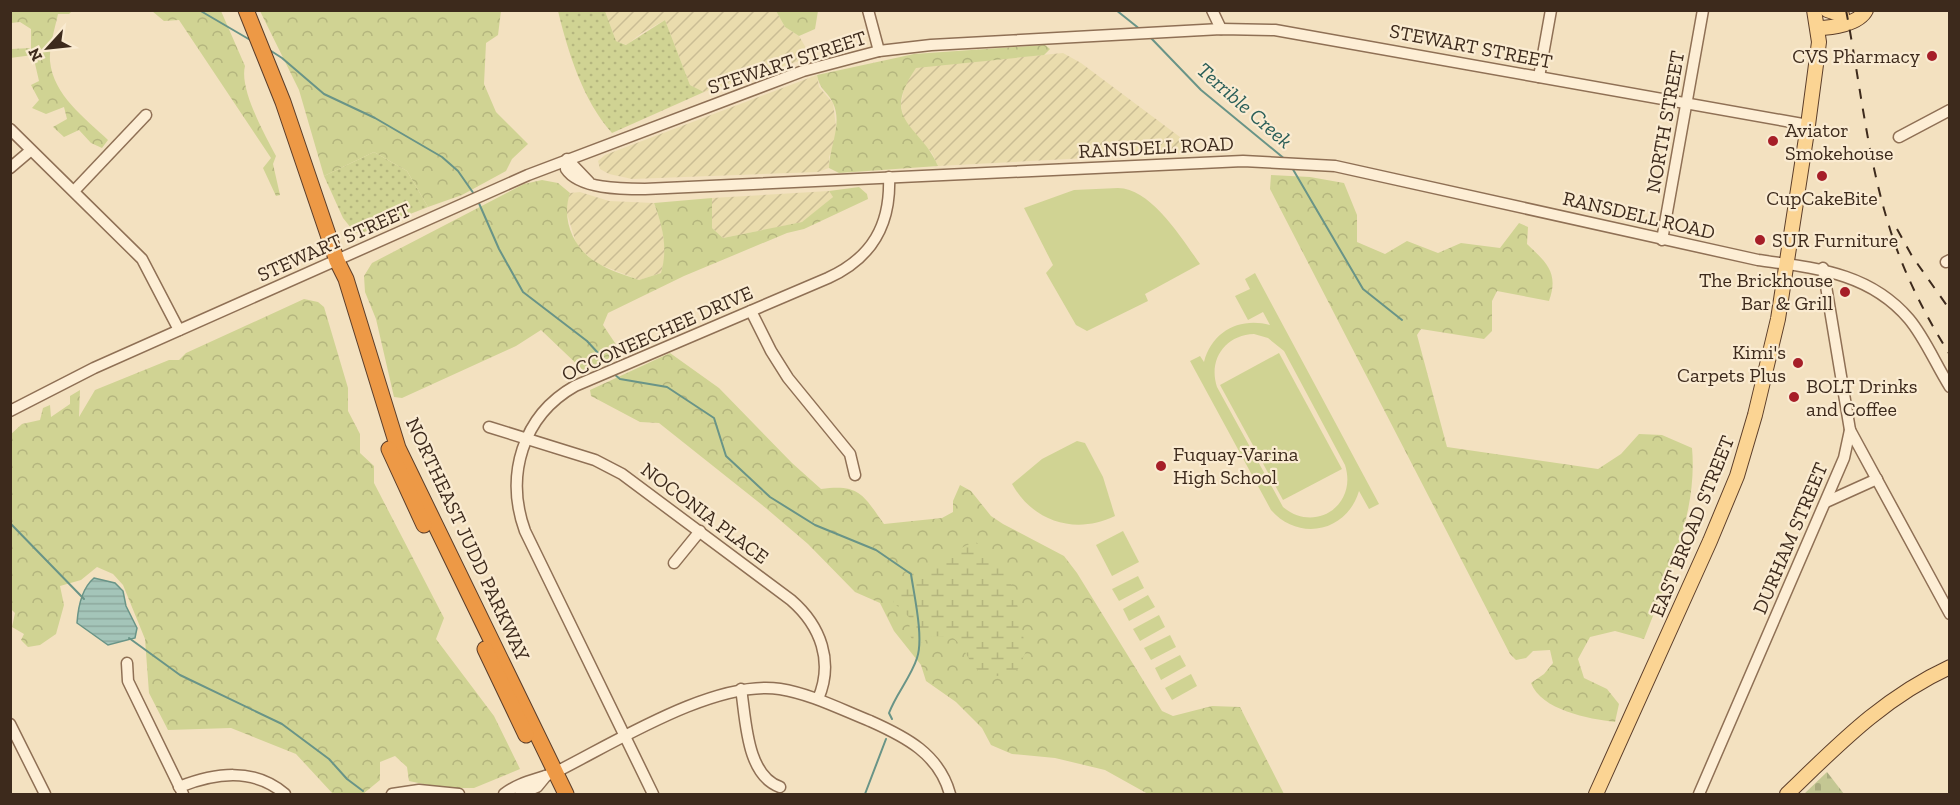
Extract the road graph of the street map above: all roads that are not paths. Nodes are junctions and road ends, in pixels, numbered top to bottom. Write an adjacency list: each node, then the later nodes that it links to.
1 (246, 10): 26 (highway, NORTHEAST JUDD PARKWAY)
2 (868, 10): 12 (street)
3 (1212, 10): 11 (street)
4 (1551, 10): 13 (street)
5 (1703, 10): 14 (street, NORTH STREET)
6 (1814, 10): 10 (main road, EAST BROAD STREET)
7 (1827, 10): 9 (main road)
8 (1866, 10): 10 (main road)
9 (1848, 13): 10 (main road)
10 (1818, 28): 17 (main road, EAST BROAD STREET)
11 (1221, 29): 12 (street, STEWART STREET); 13 (street, STEWART STREET)
12 (879, 51): 21 (street, STEWART STREET)
13 (1539, 77): 14 (street, STEWART STREET)
14 (1685, 104): 17 (street, STEWART STREET); 25 (street, NORTH STREET)
15 (1950, 110): 19 (street)
16 (146, 115): 24 (street)
17 (1808, 124): 27 (main road, EAST BROAD STREET)
18 (10, 129): 20 (street)
19 (1899, 136)
20 (30, 151): 22 (street); 24 (street)
21 (567, 159): 23 (street, RANSDELL ROAD); 26 (street, STEWART STREET)
22 (10, 168)
23 (889, 177): 25 (street, RANSDELL ROAD); 29 (street, OCCONEECHEE DRIVE)
24 (74, 191): 30 (street)
25 (1662, 240): 27 (street, RANSDELL ROAD)
26 (337, 261): 30 (street, STEWART STREET); 48 (highway, NORTHEAST JUDD PARKWAY)
27 (1786, 263): 28 (street, RANSDELL ROAD); 61 (main road, EAST BROAD STREET)
28 (1823, 268): 31 (street, RANSDELL ROAD); 34 (street, DURHAM STREET)
29 (751, 311): 35 (street, OCCONEECHEE DRIVE); 36 (street)
30 (179, 330): 32 (street, STEWART STREET)
31 (1950, 387)
32 (10, 411)
33 (489, 427): 35 (street, NOCONIA PLACE)
34 (1850, 430): 37 (street); 38 (street, DURHAM STREET)
35 (527, 439): 39 (street, NOCONIA PLACE); 47 (street, OCCONEECHEE DRIVE)
36 (855, 475)
37 (1877, 479): 38 (street); 41 (street)
38 (1826, 502): 62 (street, DURHAM STREET)
39 (700, 531): 40 (street); 45 (street, NOCONIA PLACE)
40 (674, 563)
41 (1950, 614)
42 (127, 663): 50 (street)
43 (1950, 667): 63 (main road)
44 (741, 689): 45 (street); 47 (street); 49 (street)
45 (818, 699): 60 (street)
46 (10, 724): 51 (street)
47 (625, 738): 48 (street); 59 (street, OCCONEECHEE DRIVE)
48 (551, 774): 55 (street); 56 (street); 57 (highway, NORTHEAST JUDD PARKWAY); 58 (highway, NORTHEAST JUDD PARKWAY)
49 (780, 787)
50 (181, 791): 52 (street)
51 (45, 795)
52 (285, 795)
53 (392, 795): 54 (street)
54 (459, 795)
55 (504, 795)
56 (520, 795)
57 (555, 795)
58 (566, 795)
59 (653, 795)
60 (950, 795)
61 (1596, 795)
62 (1699, 795)
63 (1787, 795)

